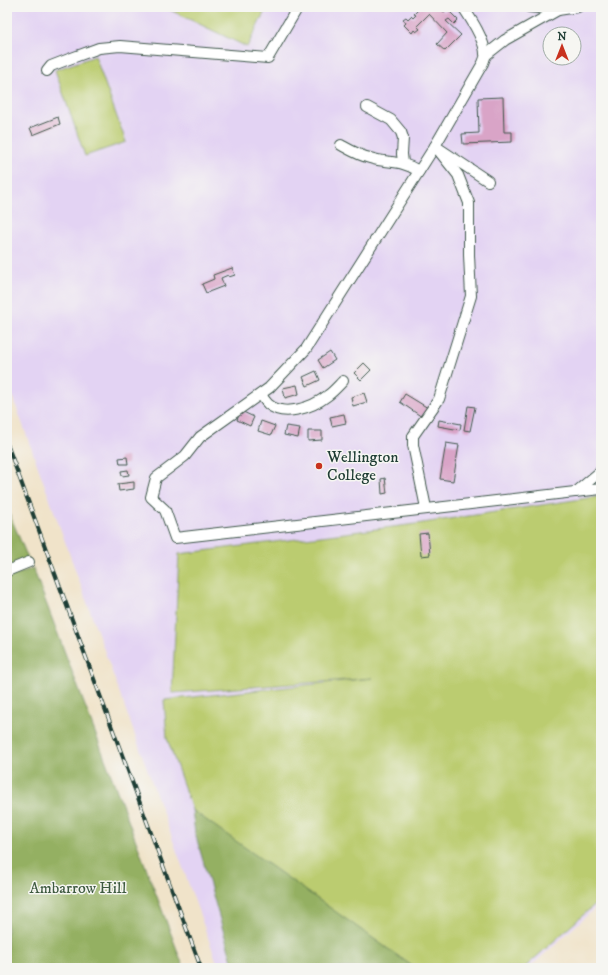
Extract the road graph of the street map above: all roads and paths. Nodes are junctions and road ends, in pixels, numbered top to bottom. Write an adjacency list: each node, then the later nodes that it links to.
1 (298, 7): 7 (lane)
2 (463, 7): 6 (lane)
3 (529, 7): 5 (lane)
4 (578, 7): 5 (lane)
5 (558, 10): 6 (lane)
6 (486, 55): 10 (lane)
7 (47, 71)
8 (367, 107): 11 (lane)
9 (341, 145): 11 (lane)
10 (435, 146): 12 (lane); 13 (lane); 19 (lane)
11 (402, 163): 12 (lane)
12 (419, 171): 15 (lane)
13 (488, 181)
14 (343, 381): 15 (lane)
15 (261, 394): 19 (lane)
16 (601, 471): 18 (lane)
17 (601, 489): 18 (lane)
18 (576, 492): 19 (lane)
19 (426, 508)
20 (29, 562): 21 (lane)
21 (7, 571)

